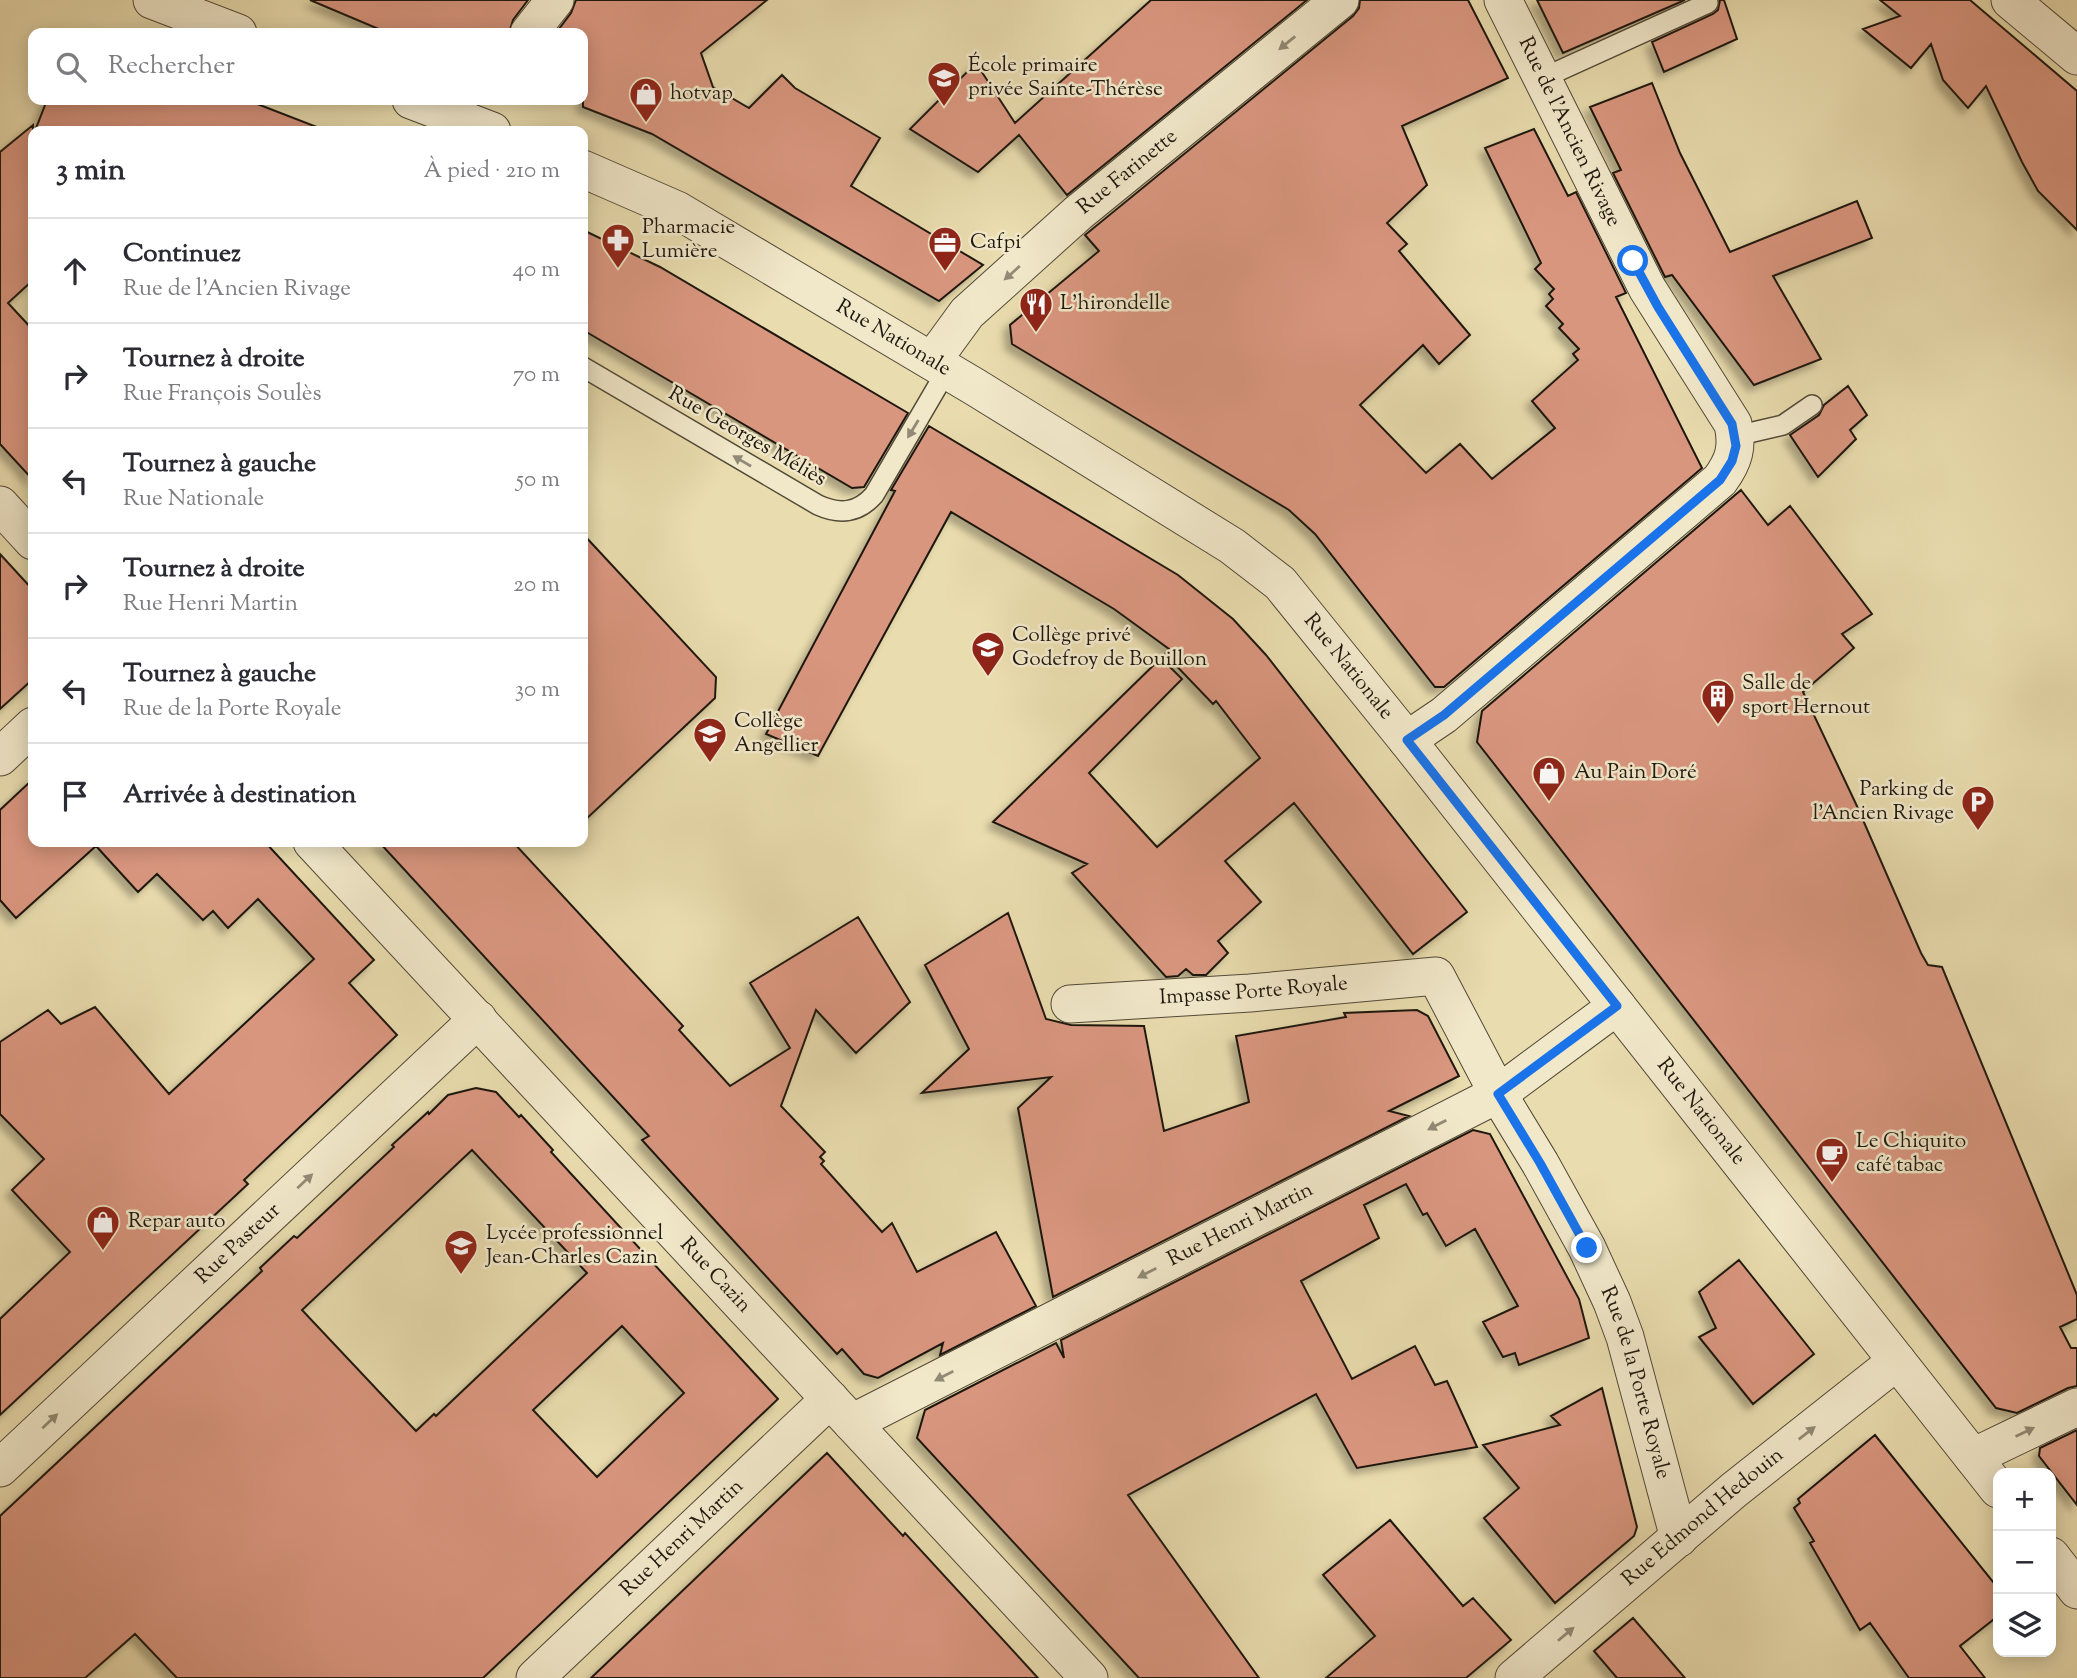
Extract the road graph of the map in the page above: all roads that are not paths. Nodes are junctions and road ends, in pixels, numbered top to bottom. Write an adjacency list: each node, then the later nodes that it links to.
1 (152, 0): 7 (street)
2 (555, 0): 8 (street)
3 (1340, 0): 14 (street, Rue Farinette, one-way to 14)
4 (1503, 0): 10 (street, Rue de l'Ancien Rivage)
5 (2010, 0): 9 (street)
6 (1707, 4): 10 (lane)
7 (225, 28)
8 (533, 28)
9 (2077, 56)
10 (1543, 78): 17 (street, Rue de l'Ancien Rivage)
11 (431, 105): 12 (street)
12 (487, 119)
13 (588, 171): 14 (street, Rue Nationale)
14 (940, 366): 15 (lane, Rue Georges Méliès, one-way to 15); 21 (street, Rue Nationale)
15 (588, 370)
16 (1812, 405): 17 (lane)
17 (1736, 441): 21 (street)
18 (0, 505): 19 (street)
19 (28, 536)
20 (28, 731): 22 (street)
21 (1407, 740): 26 (street, Rue Nationale)
22 (0, 757)
23 (317, 847): 27 (street, Rue Cazin)
24 (1436, 976): 25 (street, Impasse Porte Royale); 28 (street, Rue de la Porte Royale)
25 (1070, 1004)
26 (1617, 1006): 28 (street, Rue Henri Martin); 29 (street, Rue Nationale)
27 (478, 1019): 31 (street, Rue Cazin); 33 (street, Rue Pasteur, one-way to 27)
28 (1498, 1094): 31 (street, Rue Henri Martin, one-way to 31); 35 (street, Rue de la Porte Royale)
29 (1897, 1361): 32 (street, Rue Nationale); 35 (street, Rue Edmond Hedouin, one-way to 29)
30 (2077, 1407): 32 (street, one-way to 30)
31 (841, 1411): 38 (street, Rue Henri Martin); 39 (street, Rue Cazin)
32 (1973, 1457): 34 (street, Rue Nationale)
33 (0, 1468)
34 (1993, 1483)
35 (1679, 1538): 40 (street, Rue Edmond Hedouin, one-way to 35)
36 (2056, 1563): 37 (street)
37 (2077, 1590)
38 (535, 1678)
39 (1089, 1678)
40 (1514, 1678)

